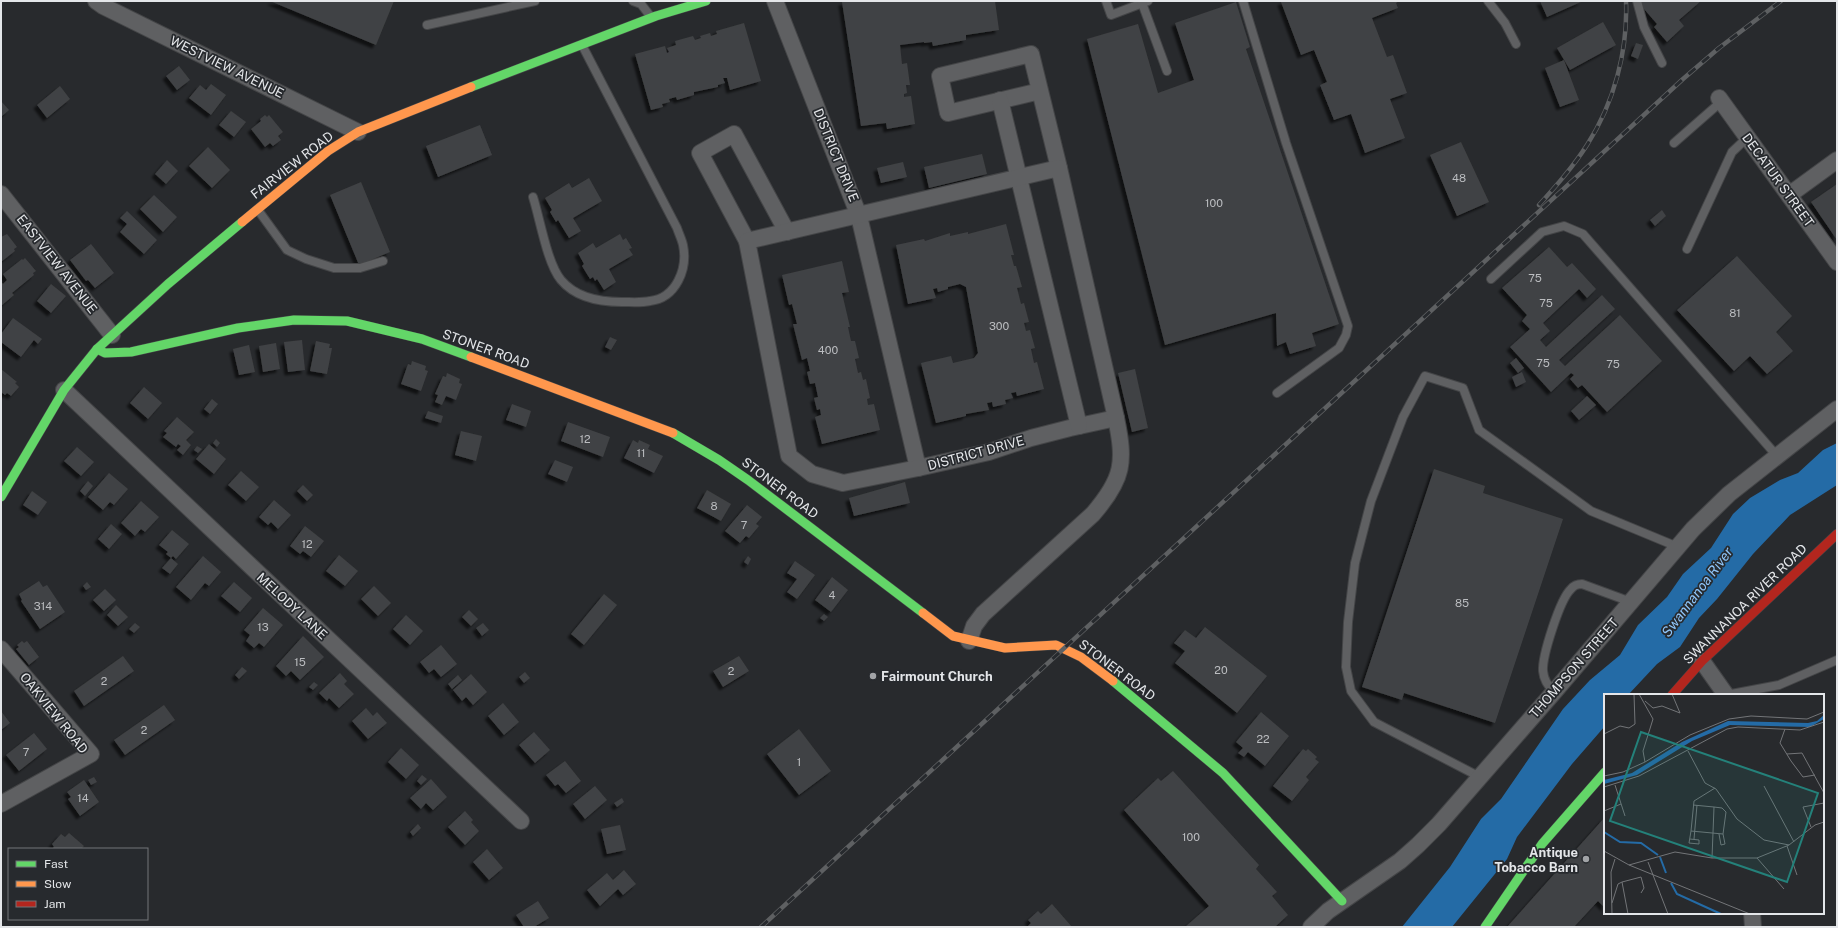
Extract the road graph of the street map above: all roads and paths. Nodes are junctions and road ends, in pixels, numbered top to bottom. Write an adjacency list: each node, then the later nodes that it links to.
1 (96, 1): 20 (street, WESTVIEW AVENUE)
2 (535, 1): 12 (lane)
3 (633, 1): 11 (lane)
4 (706, 1): 11 (street, FAIRVIEW ROAD)
5 (775, 1): 30 (street, DISTRICT DRIVE)
6 (1106, 1): 10 (lane)
7 (1244, 1): 40 (lane)
8 (1488, 1): 14 (lane)
9 (1636, 1): 15 (lane)
10 (1145, 2): 16 (lane)
11 (651, 18): 13 (street, FAIRVIEW ROAD)
12 (427, 25)
13 (582, 44): 20 (street, FAIRVIEW ROAD); 28 (lane)
14 (1516, 44)
15 (1662, 63)
16 (1168, 71)
17 (1040, 91): 19 (street); 19 (street); 24 (street)
18 (1720, 99): 21 (street, DECATUR STREET); 22 (lane)
19 (1000, 100): 25 (street)
20 (358, 132): 29 (street, FAIRVIEW ROAD)
21 (1748, 137): 27 (street, DECATUR STREET); 33 (lane)
22 (1674, 143)
23 (1837, 160): 27 (street)
24 (1059, 168): 25 (street); 42 (street)
25 (1020, 178): 30 (street); 43 (street)
26 (1, 194): 37 (street, EASTVIEW AVENUE)
27 (1789, 195): 35 (street, DECATUR STREET)
28 (533, 197)
29 (257, 209): 34 (lane); 37 (street, FAIRVIEW ROAD)
30 (859, 216): 31 (street); 45 (street, DISTRICT DRIVE)
31 (787, 232): 32 (street); 32 (street)
32 (747, 241): 45 (street)
33 (1687, 249)
34 (383, 261)
35 (1837, 262)
36 (1491, 280): 44 (lane)
37 (112, 334): 38 (street, FAIRVIEW ROAD)
38 (97, 349): 39 (street, FAIRVIEW ROAD); 50 (street, STONER ROAD)
39 (64, 390): 46 (street, FAIRVIEW ROAD); 61 (street, MELODY LANE)
40 (1277, 393)
41 (1837, 409): 44 (street, THOMPSON STREET)
42 (1116, 418): 43 (street, DISTRICT DRIVE); 50 (street)
43 (1079, 426): 45 (street, DISTRICT DRIVE)
44 (1777, 456): 48 (street, THOMPSON STREET)
45 (918, 468)
46 (1, 497)
47 (1837, 534): 53 (street, SWANNANOA RIVER ROAD)
48 (1678, 547): 49 (street, THOMPSON STREET); 59 (lane)
49 (1631, 602): 54 (street, THOMPSON STREET); 54 (lane)
50 (969, 641): 62 (street, STONER ROAD)
51 (1, 649): 60 (street, OAKVIEW ROAD)
52 (1837, 660): 57 (lane)
53 (1702, 661): 55 (street, SWANNANOA RIVER ROAD); 56 (street)
54 (1554, 692): 59 (street, THOMPSON STREET)
55 (1673, 694)
56 (1725, 694)
57 (1731, 694)
58 (1604, 773): 65 (street)
59 (1480, 777): 62 (street, THOMPSON STREET)
60 (1, 804)
61 (521, 821)
62 (1342, 901): 64 (street, THOMPSON STREET)
63 (1752, 914): 66 (street)
64 (1311, 927)
65 (1485, 927)
66 (1752, 927)

